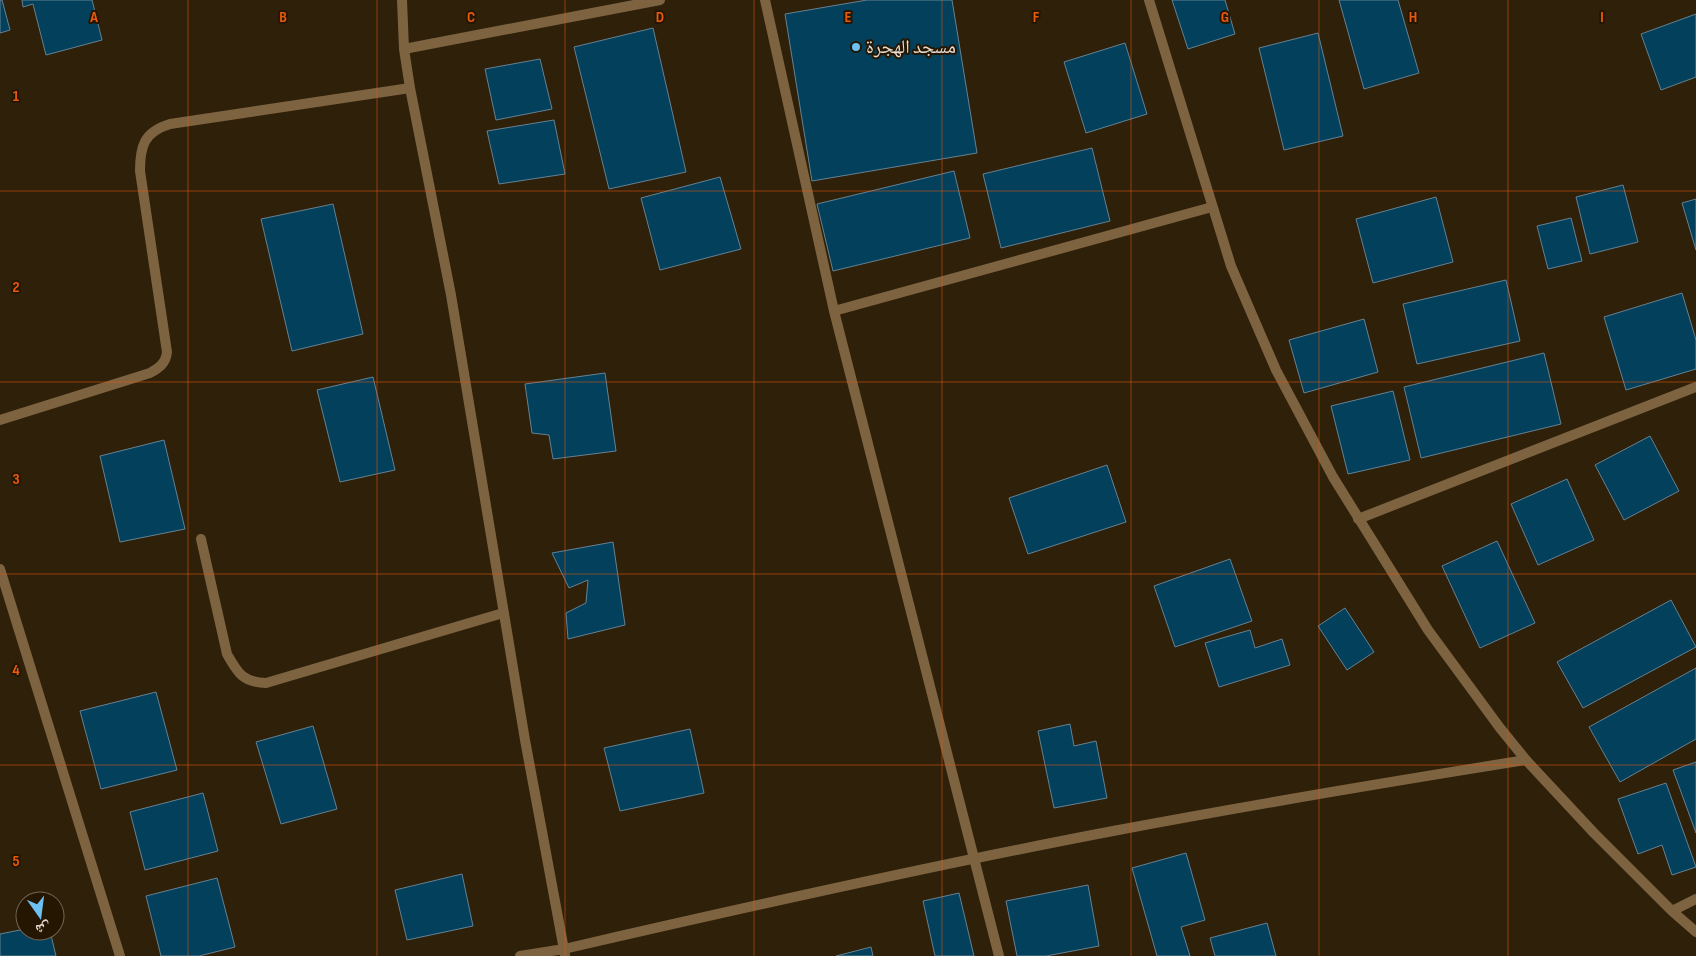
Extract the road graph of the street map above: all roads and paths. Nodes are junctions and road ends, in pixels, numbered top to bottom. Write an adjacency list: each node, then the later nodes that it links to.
1 (402, 0): 5 (street)
2 (660, 0): 5 (street)
3 (765, 0): 8 (street)
4 (1149, 0): 7 (street)
5 (404, 49): 6 (street)
6 (410, 88): 10 (street); 14 (street)
7 (1212, 207): 8 (street); 11 (street)
8 (834, 311): 16 (street)
9 (1696, 387): 11 (street)
10 (0, 420)
11 (1358, 519): 15 (street)
12 (201, 539): 14 (street)
13 (0, 569): 21 (street)
14 (503, 614): 20 (street)
15 (1526, 760): 16 (street); 18 (street)
16 (974, 859): 20 (street); 23 (street)
17 (1696, 899): 18 (street)
18 (1672, 912): 19 (street)
19 (1696, 932)
20 (565, 953): 22 (street)
21 (120, 956)
22 (520, 956)
23 (999, 956)

